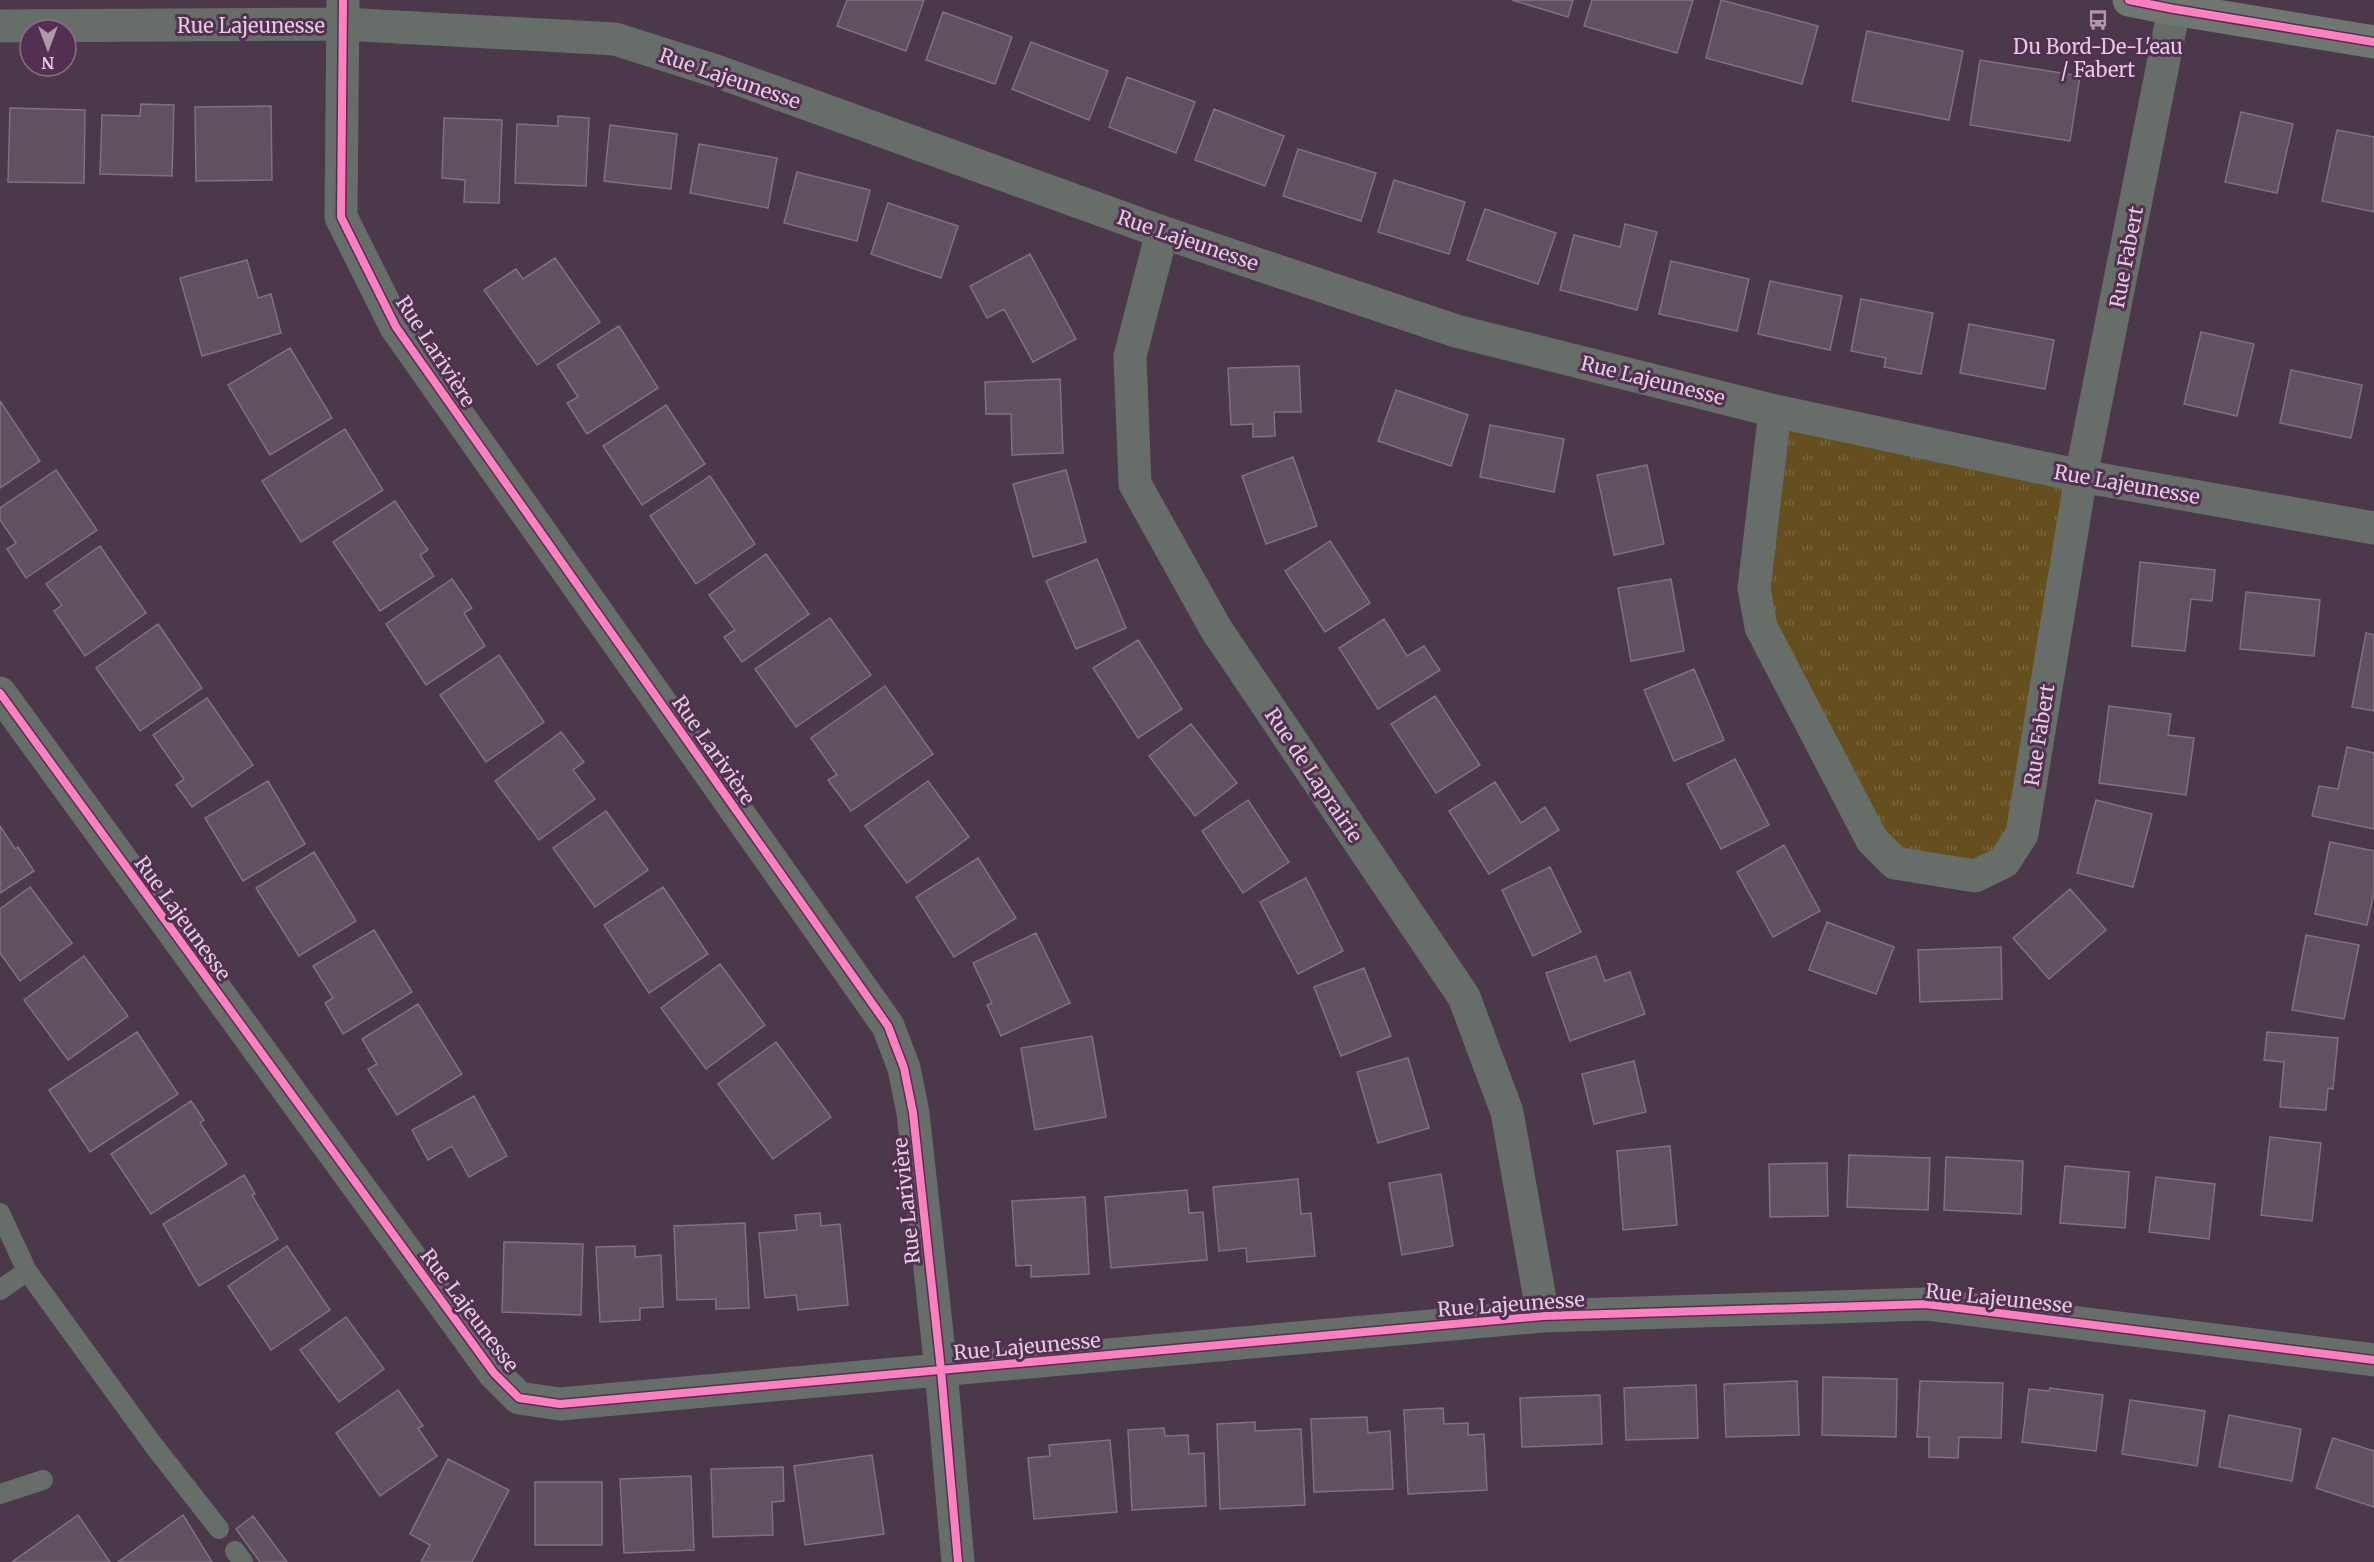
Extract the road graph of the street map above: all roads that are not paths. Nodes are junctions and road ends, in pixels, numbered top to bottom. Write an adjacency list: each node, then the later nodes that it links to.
1 (2129, 0): 2 (street)
2 (2174, 9): 5 (street); 8 (street, Rue Fabert)
3 (343, 12): 4 (street, Rue Lajeunesse); 6 (street, Rue Lajeunesse); 16 (street, Rue Larivière)
4 (0, 26)
5 (2374, 42)
6 (1162, 232): 7 (street, Rue Lajeunesse); 14 (street, Rue de Laprairie)
7 (1775, 411): 8 (street, Rue Lajeunesse); 8 (street, Rue Fabert)
8 (2081, 476): 9 (street, Rue Lajeunesse)
9 (2374, 528)
10 (0, 693): 16 (street, Rue Lajeunesse)
11 (0, 1213): 12 (lane)
12 (27, 1271): 13 (lane); 19 (lane)
13 (0, 1290)
14 (1543, 1316): 15 (street, Rue Lajeunesse); 16 (street, Rue Lajeunesse)
15 (2374, 1360)
16 (941, 1370): 20 (street, Rue Larivière)
17 (43, 1480): 18 (lane)
18 (0, 1494)
19 (219, 1529)
20 (958, 1562)

